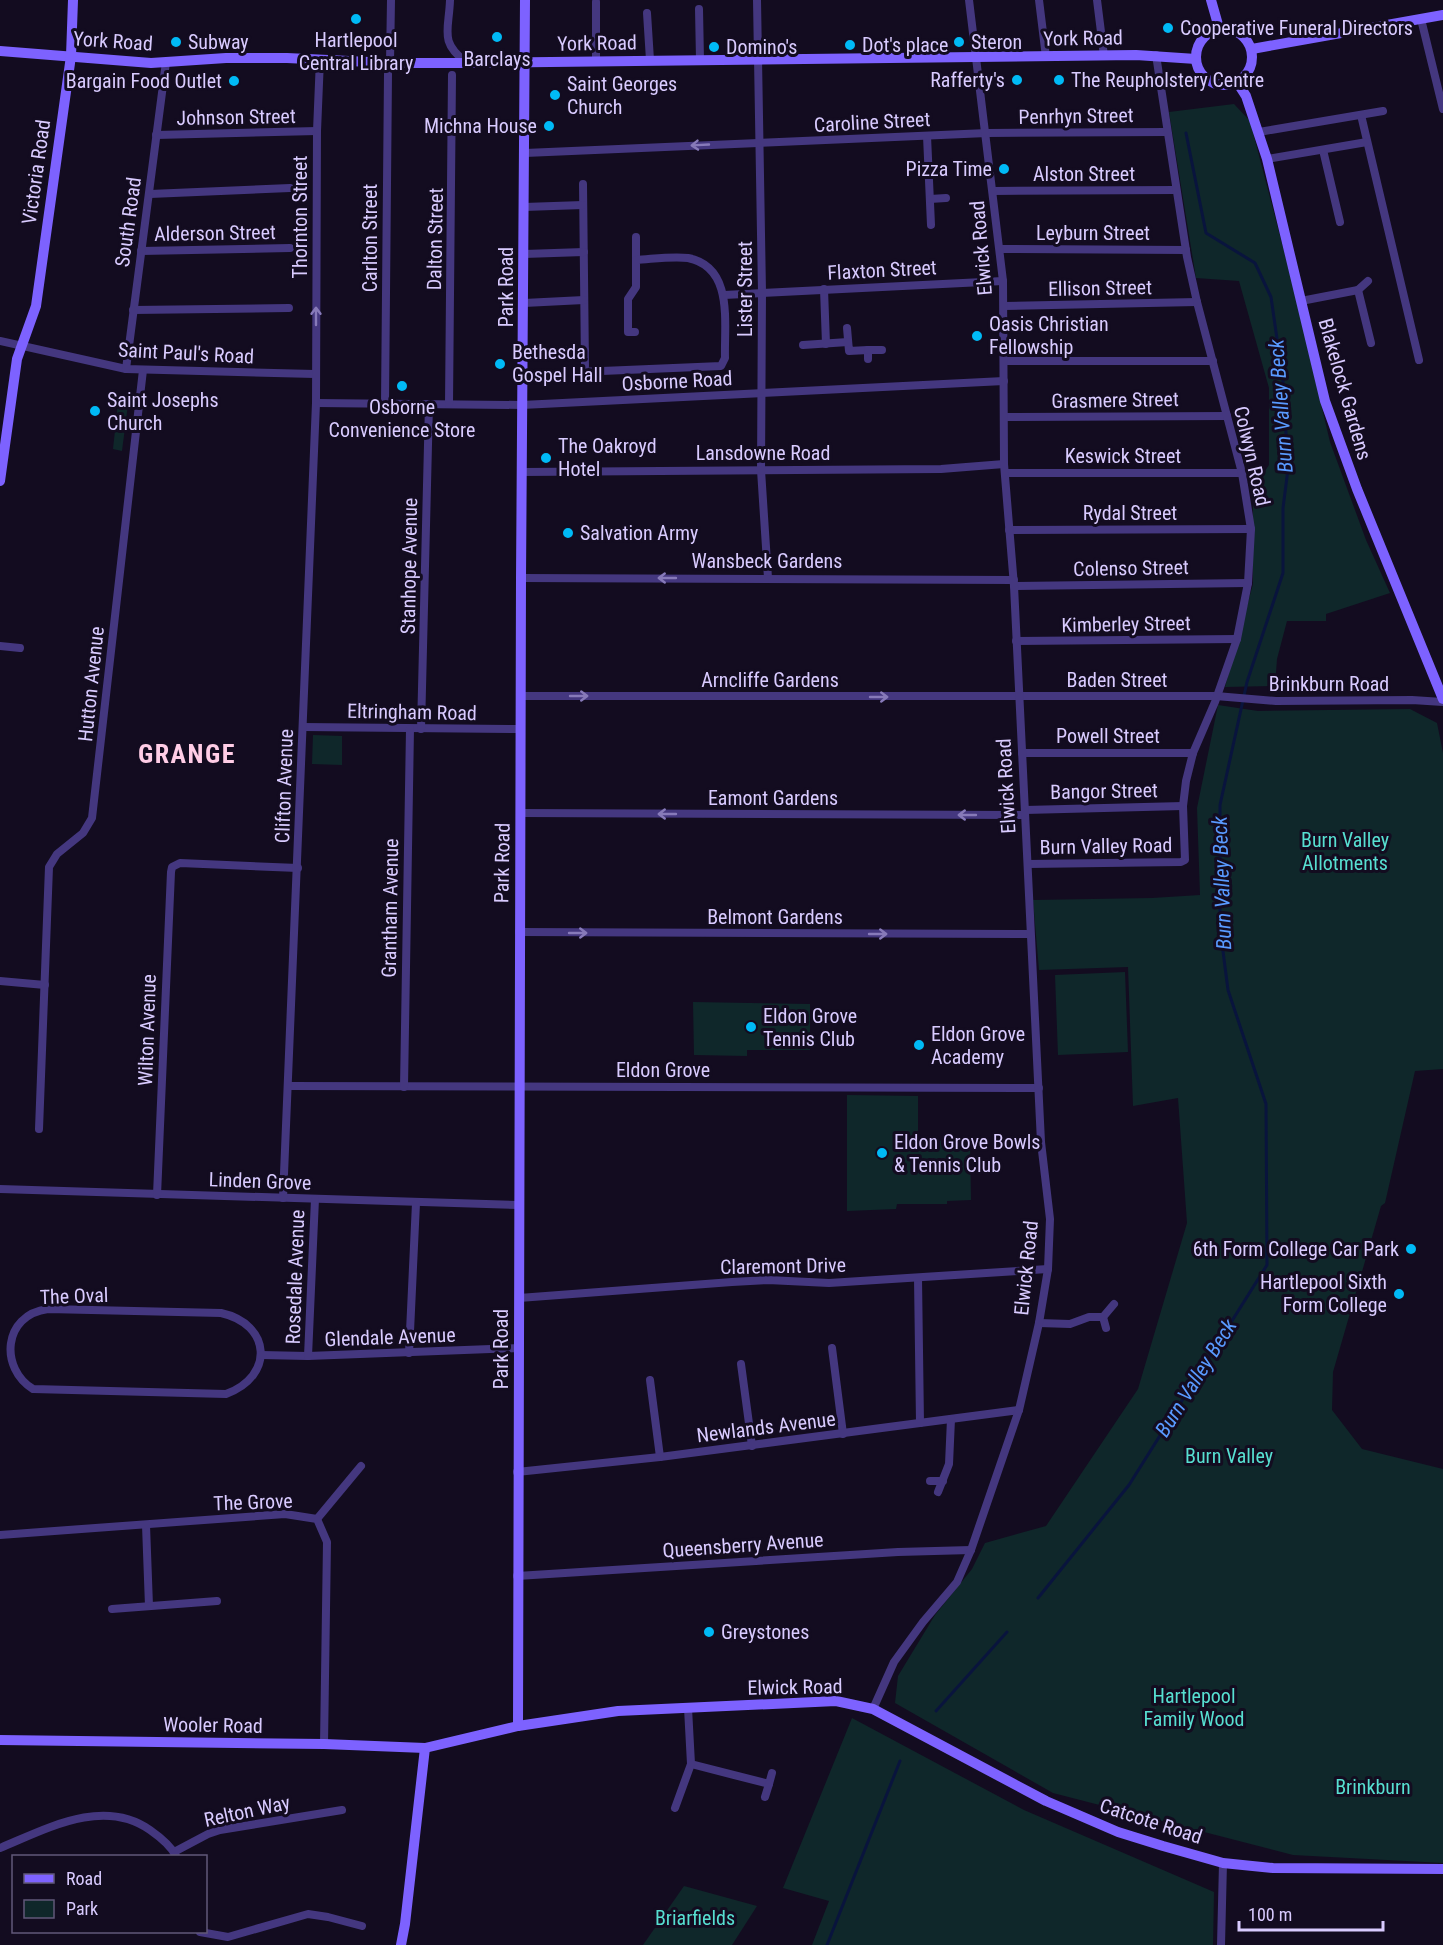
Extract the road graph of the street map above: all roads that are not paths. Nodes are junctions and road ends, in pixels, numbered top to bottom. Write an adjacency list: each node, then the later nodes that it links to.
1 (73, 0): 19 (street, Victoria Road)
2 (391, 0): 32 (street, Carlton Street)
3 (450, 0): 31 (street)
4 (525, 0): 30 (street, Park Road)
5 (756, 0): 27 (street, Lister Street)
6 (969, 0): 22 (street, Elwick Road)
7 (1039, 0): 21 (street)
8 (1097, 0): 20 (street)
9 (1211, 0): 15 (street)
10 (596, 2): 28 (street)
11 (699, 9): 26 (street)
12 (647, 14): 25 (street)
13 (1443, 15): 14 (street)
14 (1421, 19): 16 (street); 35 (street)
15 (1219, 28): 16 (street); 24 (street)
16 (1252, 49): 34 (street)
17 (0, 51): 19 (street, York Road)
18 (1156, 55): 20 (street, York Road); 24 (street, York Road); 39 (street, Colwyn Road)
19 (71, 56): 29 (street, York Road); 88 (street, Victoria Road)
20 (1104, 56): 21 (street, York Road)
21 (1046, 57): 22 (street, York Road)
22 (977, 58): 27 (street, York Road); 41 (street, Elwick Road)
23 (320, 59): 29 (street, York Road); 32 (street, York Road); 38 (street, Thornton Street)
24 (1196, 59): 34 (street)
25 (650, 60): 26 (street, York Road); 28 (street, York Road)
26 (700, 60): 27 (street, York Road)
27 (758, 60): 45 (street, Lister Street)
28 (596, 61): 30 (street, York Road)
29 (166, 62): 42 (street, South Road)
30 (525, 62): 31 (street, York Road); 47 (street, Park Road)
31 (467, 63): 32 (street, York Road)
32 (389, 68): 103 (street, Carlton Street)
33 (452, 75): 105 (street, Dalton Street)
34 (1237, 82): 40 (street, Blakelock Gardens)
35 (1443, 109)
36 (1383, 111): 37 (street)
37 (1361, 115): 40 (street); 44 (street)
38 (317, 131): 42 (street, Johnson Street); 99 (street, Thornton Street, one-way to 38)
39 (1166, 132): 41 (street, Penrhyn Street); 50 (street, Colwyn Road)
40 (1259, 132): 48 (street, Blakelock Gardens)
41 (987, 133): 43 (street, Caroline Street); 52 (street, Elwick Road)
42 (156, 135): 53 (street, South Road)
43 (927, 136): 45 (street, Caroline Street); 55 (street)
44 (1367, 142): 46 (street); 92 (street)
45 (759, 143): 47 (street, Caroline Street, one-way to 47); 72 (street, Lister Street)
46 (1323, 150): 48 (street); 58 (street)
47 (525, 153): 57 (street, Park Road)
48 (1267, 159): 75 (street, Blakelock Gardens)
49 (583, 184): 56 (street)
50 (1174, 185): 52 (street, Alston Street); 65 (street, Colwyn Road)
51 (291, 188): 53 (street)
52 (993, 190): 62 (street, Elwick Road)
53 (150, 194): 63 (street, South Road)
54 (946, 198): 55 (street)
55 (930, 199): 59 (street)
56 (582, 205): 57 (street); 64 (street)
57 (525, 207): 66 (street, Park Road)
58 (1340, 222)
59 (931, 225)
60 (636, 237): 67 (street)
61 (290, 248): 63 (street, Alderson Street)
62 (1000, 249): 65 (street, Leyburn Street); 68 (street, Elwick Road)
63 (141, 251): 80 (street, South Road)
64 (584, 252): 66 (street); 74 (street)
65 (1186, 253): 76 (street, Colwyn Road)
66 (524, 254): 77 (street, Park Road)
67 (636, 260): 73 (street); 82 (street)
68 (1003, 281): 70 (street, Flaxton Street); 78 (street, Elwick Road)
69 (1368, 281): 71 (street)
70 (824, 289): 72 (street, Flaxton Street); 86 (street)
71 (1358, 290): 75 (street); 85 (street)
72 (762, 292): 73 (street, Flaxton Street); 101 (street, Lister Street)
73 (724, 295): 98 (street)
74 (584, 300): 77 (street); 89 (street)
75 (1301, 301): 129 (street, Blakelock Gardens)
76 (1197, 302): 78 (street, Ellison Street); 94 (street, Colwyn Road)
77 (524, 303): 91 (street, Park Road)
78 (1004, 306): 93 (street, Elwick Road)
79 (289, 308): 80 (street)
80 (134, 310): 96 (street, South Road)
81 (847, 328): 84 (street)
82 (634, 332)
83 (0, 342): 88 (street, Saint Paul's Road)
84 (848, 342): 86 (street); 90 (street)
85 (1371, 343)
86 (826, 344): 87 (street)
87 (803, 345)
88 (20, 346): 96 (street, Saint Paul's Road); 109 (street, Victoria Road)
89 (585, 350): 91 (street); 95 (street)
90 (882, 350)
91 (524, 352): 106 (street, Park Road)
92 (1419, 360)
93 (1004, 361): 94 (street); 100 (street, Elwick Road)
94 (1213, 361): 107 (street, Colwyn Road)
95 (585, 366)
96 (126, 369): 97 (street, Saint Paul's Road)
97 (143, 370): 99 (street, Saint Paul's Road); 145 (street, Hutton Avenue)
98 (578, 372)
99 (315, 374): 102 (street, Clifton Avenue)
100 (1004, 381): 101 (street, Osborne Road); 108 (street, Elwick Road)
101 (761, 394): 106 (street, Osborne Road); 111 (street, Lister Street)
102 (316, 403): 103 (street, Osborne Road); 130 (street, Clifton Avenue)
103 (385, 403): 104 (street, Osborne Road)
104 (429, 404): 105 (street, Osborne Road); 132 (street, Stanhope Avenue)
105 (449, 404): 106 (street, Osborne Road)
106 (522, 405): 112 (street, Park Road)
107 (1227, 416): 108 (street, Grasmere Street); 113 (street, Colwyn Road)
108 (1004, 417): 110 (street, Elwick Road)
109 (3, 436): 115 (street, Victoria Road)
110 (1005, 464): 111 (street, Lansdowne Road); 114 (street, Elwick Road)
111 (761, 470): 112 (street, Lansdowne Road); 119 (street, Lister Street)
112 (522, 472): 118 (street, Park Road)
113 (1242, 472): 114 (street, Keswick Street); 116 (street, Colwyn Road)
114 (1005, 473): 117 (street, Elwick Road)
115 (0, 481)
116 (1251, 529): 117 (street, Rydal Street); 121 (street, Colwyn Road)
117 (1009, 530): 120 (street, Elwick Road)
118 (521, 578): 119 (street, Wansbeck Gardens, one-way to 118); 126 (street, Park Road)
119 (768, 578): 120 (street, Wansbeck Gardens)
120 (1014, 583): 121 (street, Colenso Street); 123 (street, Elwick Road)
121 (1248, 583): 122 (street, Colwyn Road)
122 (1237, 639): 123 (street, Kimberley Street); 127 (street, Colwyn Road)
123 (1016, 641): 128 (street, Elwick Road)
124 (0, 646): 125 (street)
125 (20, 648)
126 (521, 696): 128 (street, Arncliffe Gardens, one-way to 128); 133 (street, Park Road)
127 (1216, 696): 128 (street, Baden Street); 129 (street, Brinkburn Road); 135 (street, Colwyn Road)
128 (1019, 698): 134 (street, Elwick Road)
129 (1443, 700)
130 (303, 727): 131 (street, Eltringham Road); 141 (street, Clifton Avenue)
131 (410, 729): 132 (street, Eltringham Road); 148 (street, Grantham Avenue)
132 (422, 729): 133 (street, Eltringham Road)
133 (521, 729): 138 (street, Park Road)
134 (1022, 753): 135 (street, Powell Street); 137 (street, Elwick Road)
135 (1193, 753): 136 (street, Colwyn Road)
136 (1183, 806): 137 (street, Bangor Street); 139 (street, Colwyn Road)
137 (1025, 812): 138 (street, Eamont Gardens, one-way to 138); 140 (street, Elwick Road)
138 (521, 813): 142 (street, Park Road)
139 (1185, 860): 140 (street, Burn Valley Road)
140 (1028, 864): 143 (street, Elwick Road)
141 (298, 868): 146 (street, Clifton Avenue); 152 (street, Wilton Avenue)
142 (519, 932): 143 (street, Belmont Gardens, one-way to 143); 147 (street, Park Road)
143 (1030, 934): 149 (street, Elwick Road)
144 (0, 981): 145 (street)
145 (45, 985): 150 (street, Hutton Avenue)
146 (288, 1086): 148 (street, Eldon Grove); 153 (street, Clifton Avenue)
147 (519, 1086): 148 (street, Eldon Grove); 149 (street, Eldon Grove); 156 (street, Park Road)
148 (404, 1087)
149 (1039, 1088): 157 (street, Elwick Road)
150 (39, 1129)
151 (0, 1189): 152 (street, Linden Grove)
152 (157, 1195): 153 (street, Linden Grove)
153 (283, 1198): 154 (street, Linden Grove)
154 (315, 1199): 155 (street, Linden Grove); 169 (street, Rosedale Avenue)
155 (416, 1203): 156 (street, Linden Grove); 167 (street)
156 (519, 1205): 159 (street, Park Road)
157 (1048, 1269): 158 (street, Claremont Drive); 162 (street, Elwick Road)
158 (918, 1278): 159 (street, Claremont Drive); 174 (street)
159 (519, 1298): 164 (street, Park Road)
160 (1114, 1304): 161 (street)
161 (1103, 1317): 162 (street); 163 (street)
162 (1039, 1323): 172 (street, Elwick Road)
163 (1106, 1328)
164 (519, 1348): 167 (street, Glendale Avenue); 179 (street, Park Road)
165 (832, 1348): 175 (street)
166 (3, 1352): 168 (street, The Oval); 168 (street, The Oval)
167 (409, 1353): 169 (street, Glendale Avenue)
168 (261, 1355): 169 (street, Glendale Avenue)
169 (308, 1356)
170 (741, 1364): 176 (street)
171 (650, 1380): 177 (street)
172 (1019, 1410): 173 (street, Newlands Avenue); 186 (street, Elwick Road)
173 (951, 1419): 174 (street, Newlands Avenue); 181 (street)
174 (920, 1423): 175 (street, Newlands Avenue)
175 (843, 1434): 176 (street, Newlands Avenue)
176 (752, 1446): 177 (street, Newlands Avenue)
177 (660, 1457): 179 (street, Newlands Avenue)
178 (361, 1466): 183 (street)
179 (518, 1472): 187 (street, Park Road)
180 (930, 1481): 181 (street)
181 (943, 1481): 182 (street)
182 (938, 1492)
183 (317, 1519): 184 (street, The Grove); 195 (street, The Grove)
184 (146, 1525): 185 (street, The Grove); 189 (street)
185 (0, 1535)
186 (971, 1550): 187 (street, Queensberry Avenue); 192 (street, Elwick Road)
187 (517, 1575): 193 (street, Park Road)
188 (218, 1601): 189 (street)
189 (149, 1606): 190 (street)
190 (112, 1609)
191 (688, 1708): 192 (street, Elwick Road); 193 (street, Elwick Road); 197 (street)
192 (873, 1709): 205 (street, Catcote Road)
193 (518, 1726): 196 (street, Elwick Road)
194 (0, 1740): 195 (street, Wooler Road)
195 (324, 1744): 196 (street, Wooler Road)
196 (425, 1748): 209 (street)
197 (691, 1764): 199 (street); 201 (street)
198 (772, 1773): 199 (street)
199 (769, 1784): 200 (street)
200 (765, 1797)
201 (675, 1808)
202 (342, 1810): 204 (street, Relton Way)
203 (0, 1848): 204 (street, Relton Way)
204 (175, 1855)
205 (1223, 1863): 206 (street, Catcote Road); 210 (street)
206 (1443, 1869)
207 (362, 1926): 208 (street)
208 (206, 1933)
209 (400, 1945)
210 (1221, 1945)

